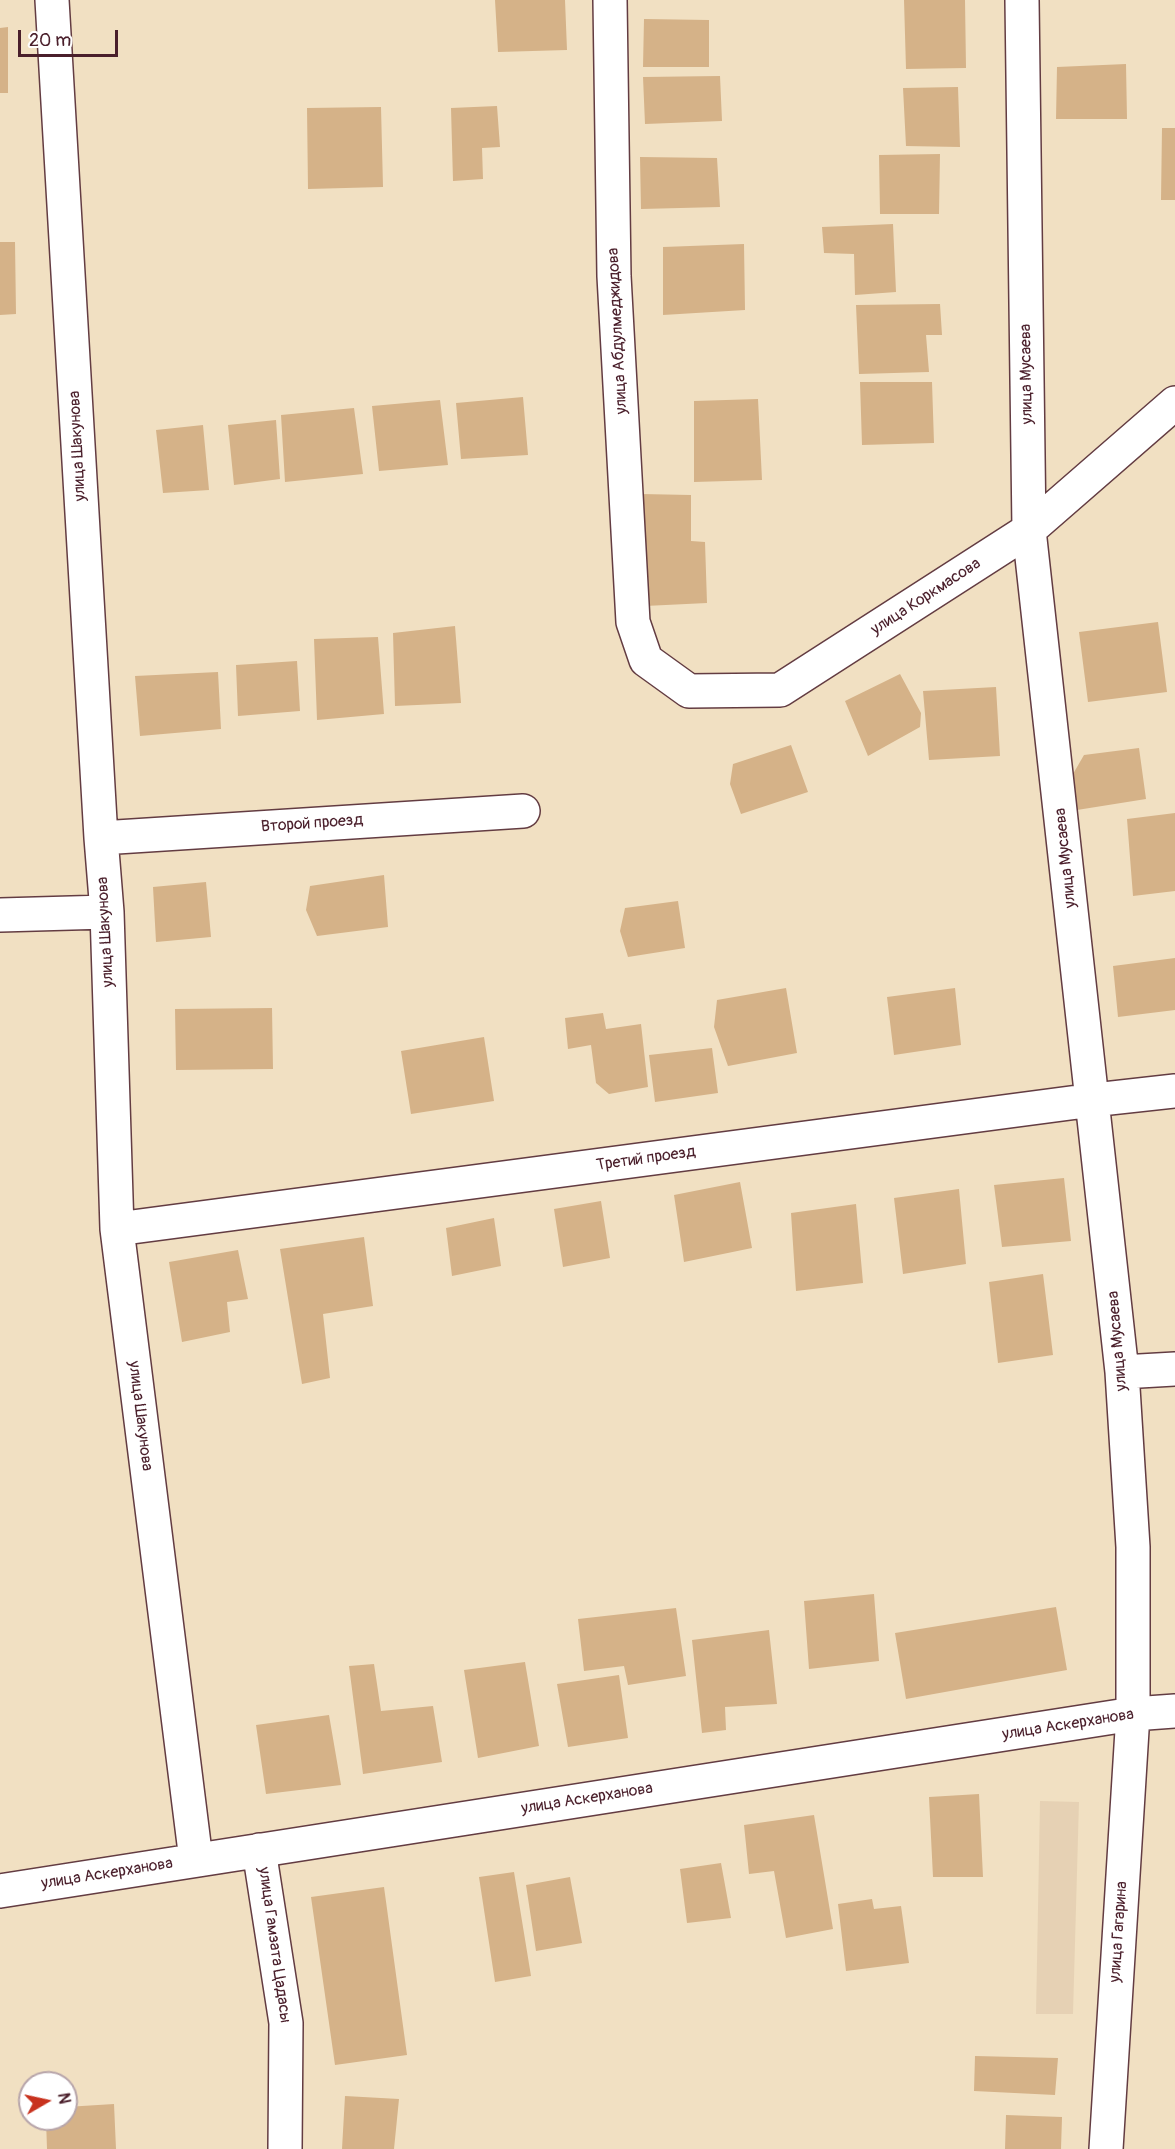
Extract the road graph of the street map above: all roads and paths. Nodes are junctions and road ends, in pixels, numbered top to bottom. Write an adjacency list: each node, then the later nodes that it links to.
1 (51, 0): 8 (street, улица Шакунова)
2 (610, 0): 6 (street, улица Абдулмеджидова)
3 (1022, 0): 5 (street, улица Мусаева)
4 (1175, 403): 5 (street, улица Коркмасова)
5 (1029, 530): 6 (street, улица Коркмасова); 12 (street, улица Мусаева)
6 (646, 660)
7 (524, 811): 8 (street, Второй проезд)
8 (101, 838): 9 (street, улица Шакунова)
9 (107, 912): 10 (street); 13 (street, улица Шакунова)
10 (0, 915)
11 (1175, 1091): 12 (street, Третий проезд)
12 (1093, 1100): 13 (street, Третий проезд); 15 (street, улица Мусаева)
13 (117, 1229): 19 (street, улица Шакунова)
14 (1175, 1369): 15 (street)
15 (1122, 1372): 17 (street, улица Мусаева)
16 (1175, 1711): 17 (street, улица Аскерханова)
17 (1133, 1714): 18 (street, улица Аскерханова); 22 (street, улица Гагарина)
18 (259, 1850): 19 (street, улица Аскерханова); 21 (street, улица Гамзата Цадасы)
19 (196, 1860): 20 (street, улица Аскерханова)
20 (0, 1891)
21 (285, 2149)
22 (1106, 2149)

